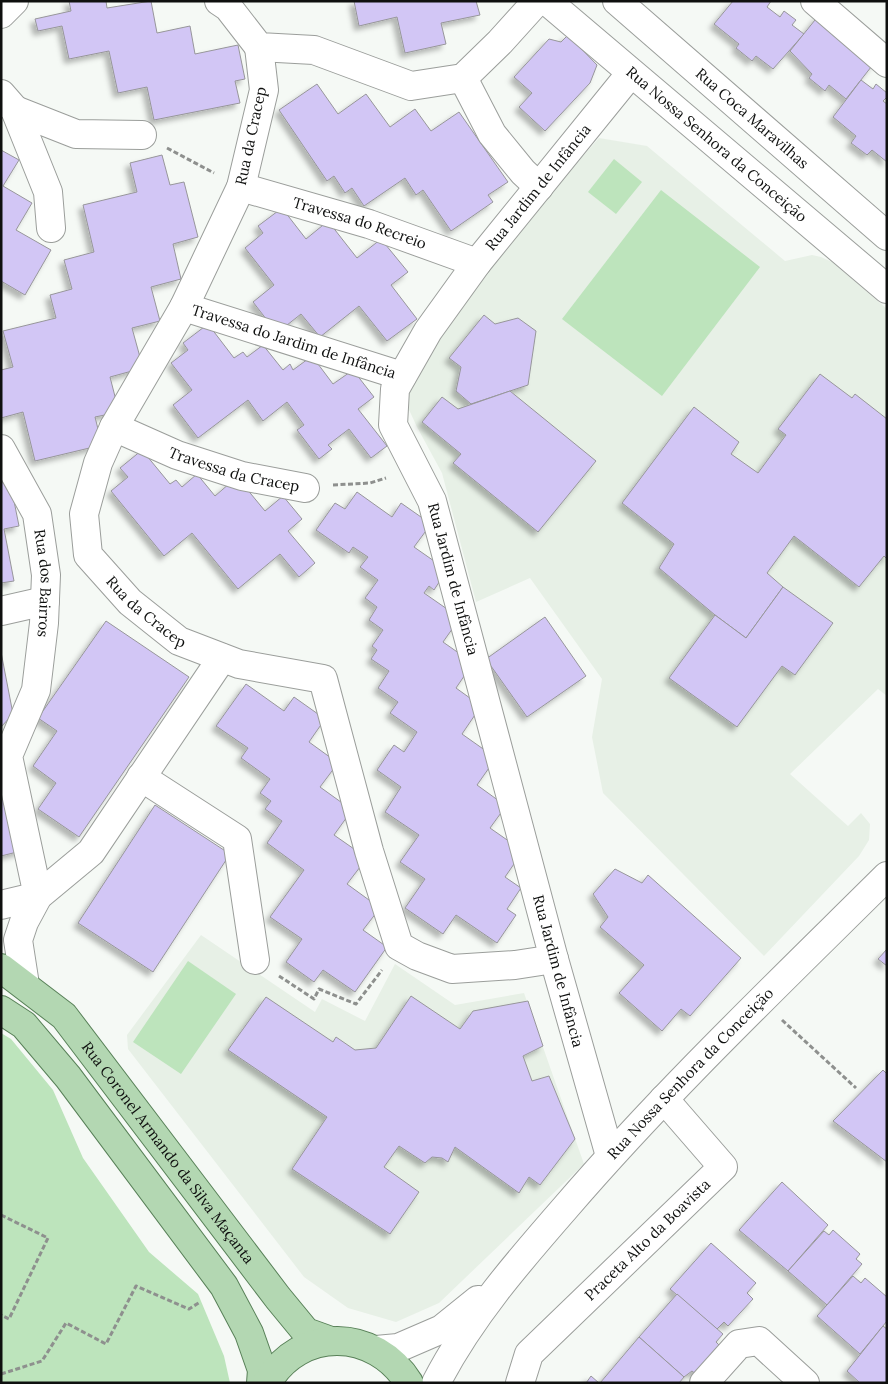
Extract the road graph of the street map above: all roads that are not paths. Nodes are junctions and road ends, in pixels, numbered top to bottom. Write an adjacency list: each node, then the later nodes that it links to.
1 (14, 1): 7 (street)
2 (219, 1): 8 (street)
3 (537, 1): 11 (street)
4 (547, 1): 10 (street, Rua Nossa Senhora da Conceição)
5 (617, 1): 14 (street, Rua Coca Maravilhas)
6 (815, 1): 9 (street)
7 (1, 14)
8 (259, 47): 11 (street); 15 (street, Rua da Cracep)
9 (887, 63)
10 (631, 73): 16 (street, Rua Jardim de Infância); 17 (street, Rua Nossa Senhora da Conceição)
11 (463, 78): 16 (street)
12 (8, 102): 13 (street); 18 (street)
13 (142, 134)
14 (803, 165): 17 (street); 19 (street, Rua Coca Maravilhas)
15 (241, 187): 20 (street, Travessa do Recreio); 22 (street, Rua da Cracep)
16 (539, 187): 20 (street, Rua Jardim de Infância)
17 (778, 198): 21 (street, Rua Nossa Senhora da Conceição)
18 (51, 228)
19 (887, 236)
20 (478, 263): 23 (street, Rua Jardim de Infância)
21 (887, 289)
22 (184, 307): 23 (street, Travessa do Jardim de Infância); 24 (street, Rua da Cracep)
23 (402, 376): 35 (street, Rua Jardim de Infância)
24 (114, 427): 26 (street, Travessa da Cracep); 29 (street, Rua da Cracep)
25 (1, 449): 27 (street, Rua dos Bairros)
26 (305, 488)
27 (45, 601): 28 (street); 30 (street, Rua dos Bairros)
28 (1, 612)
29 (222, 658): 31 (street); 35 (street, Rua da Cracep)
30 (5, 757): 33 (street, Rua dos Bairros)
31 (141, 777): 33 (street); 36 (street)
32 (887, 876): 40 (street, Rua Nossa Senhora da Conceição)
33 (38, 896): 34 (street); 38 (street)
34 (1, 905)
35 (554, 959): 41 (street, Rua Jardim de Infância)
36 (255, 960)
37 (1, 968): 38 (main road, Rua Coronel Armando da Silva Maçanta)
38 (25, 985): 43 (main road, Rua Coronel Armando da Silva Maçanta)
39 (1, 1010): 45 (main road)
40 (664, 1099): 41 (street, Rua Nossa Senhora da Conceição); 49 (street, Praceta Alto da Boavista)
41 (610, 1156): 42 (street, Rua Nossa Senhora da Conceição)
42 (504, 1279): 44 (street); 48 (street)
43 (331, 1341): 44 (main road, Rua Coronel Armando da Silva Maçanta); 46 (main road, Rua Coronel Armando da Silva Maçanta)
44 (376, 1350): 47 (main road, Rua Coronel Armando da Silva Maçanta)
45 (260, 1383)
46 (267, 1383)
47 (408, 1383)
48 (436, 1383)
49 (520, 1383)
50 (704, 1383): 51 (street)
51 (804, 1383)

